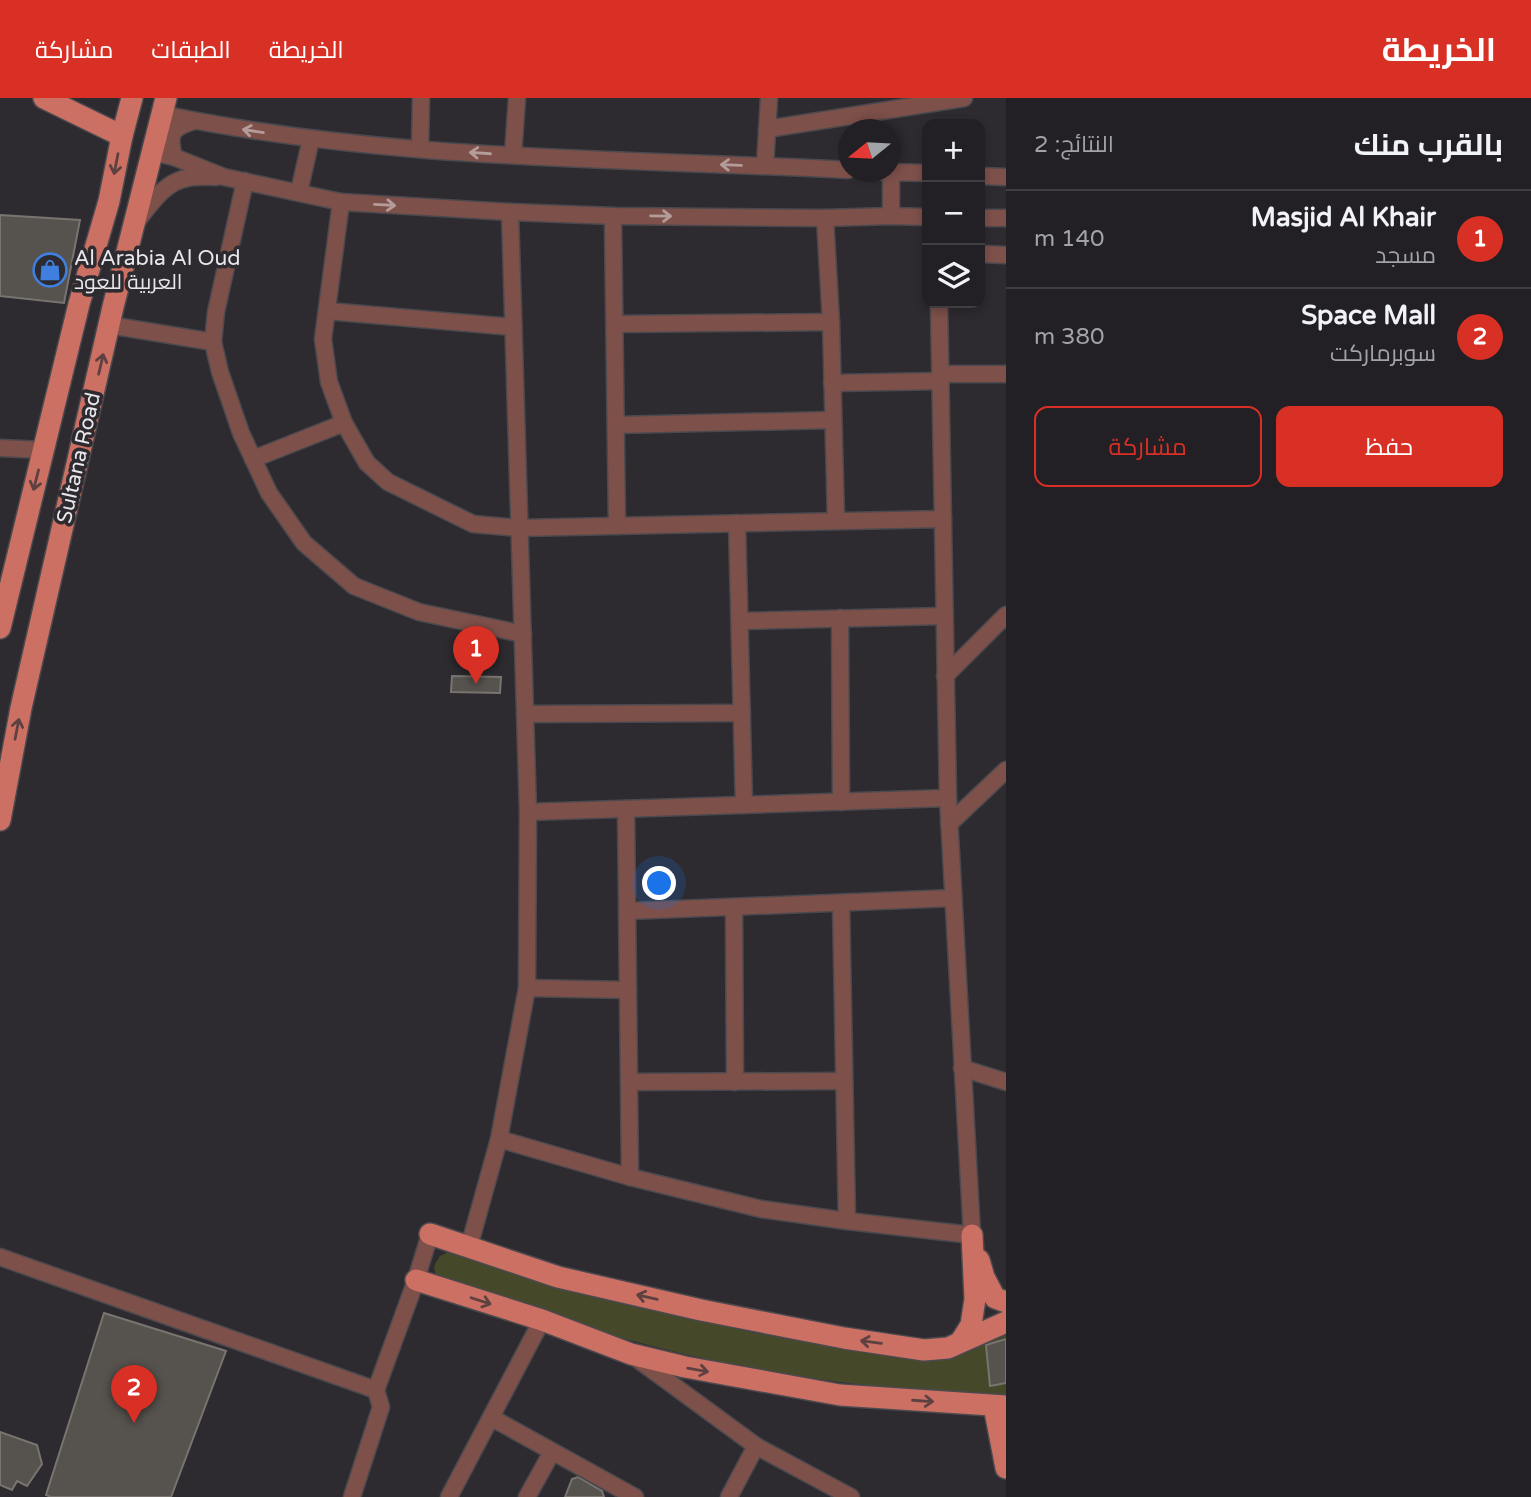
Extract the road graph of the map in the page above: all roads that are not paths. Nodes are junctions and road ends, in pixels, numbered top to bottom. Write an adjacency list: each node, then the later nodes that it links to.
1 (44, 98): 11 (main road)
2 (421, 98): 13 (street)
3 (517, 98): 15 (street)
4 (769, 98): 10 (street)
5 (964, 98): 8 (street)
6 (128, 100): 11 (main road, Sultana Road)
7 (164, 106): 9 (street); 14 (main road, Sultana Road)
8 (867, 106): 10 (street)
9 (194, 121): 12 (street, one-way to 9); 16 (street)
10 (767, 129): 17 (street)
11 (122, 136): 52 (main road, Sultana Road, one-way to 52)
12 (311, 139): 13 (street); 26 (street)
13 (420, 149): 15 (street, one-way to 13)
14 (152, 152): 16 (street); 35 (main road, Sultana Road)
15 (513, 155): 17 (street, one-way to 15)
16 (174, 157): 22 (street)
17 (765, 166): 18 (street)
18 (838, 169)
19 (901, 172): 20 (street)
20 (922, 173)
21 (985, 176): 23 (street)
22 (225, 177): 24 (street); 35 (street)
23 (1006, 177)
24 (245, 181): 26 (street); 44 (street)
25 (891, 182): 30 (street)
26 (299, 192): 27 (street)
27 (341, 202): 28 (street, one-way to 28); 39 (street)
28 (510, 212): 29 (street); 43 (street)
29 (614, 216): 31 (street, one-way to 31); 41 (street)
30 (891, 216): 31 (street); 32 (street)
31 (825, 218): 40 (street)
32 (922, 218)
33 (985, 218): 34 (street)
34 (1006, 218)
35 (134, 226): 42 (main road, Sultana Road)
36 (985, 254): 37 (street)
37 (1006, 255)
38 (939, 308): 46 (street)
39 (327, 311): 43 (street); 49 (street)
40 (831, 322): 41 (street); 47 (street)
41 (614, 324): 50 (street)
42 (109, 325): 44 (street); 74 (main road, Sultana Road, one-way to 42)
43 (513, 327): 58 (street)
44 (213, 342): 53 (street)
45 (1006, 374): 46 (street)
46 (941, 377): 47 (street); 54 (street)
47 (832, 383): 48 (street)
48 (833, 420): 50 (street); 55 (street)
49 (344, 423): 53 (street); 58 (street)
50 (616, 425): 57 (street)
51 (0, 449): 52 (street)
52 (43, 450): 63 (main road, Sultana Road, one-way to 63)
53 (253, 459): 64 (street)
54 (943, 519): 55 (street); 59 (street)
55 (836, 521): 56 (street)
56 (737, 523): 57 (street); 62 (street)
57 (617, 526): 58 (street)
58 (519, 528): 64 (street)
59 (944, 615): 61 (street); 65 (street)
60 (1006, 615): 65 (street)
61 (840, 618): 62 (street); 70 (street)
62 (740, 621): 66 (street)
63 (0, 628)
64 (523, 634): 67 (street)
65 (946, 676): 69 (street)
66 (742, 713): 67 (street); 71 (street)
67 (525, 714): 73 (street)
68 (1006, 770): 75 (street)
69 (948, 799): 70 (street); 75 (street)
70 (841, 802): 71 (street)
71 (744, 805): 72 (street)
72 (626, 809): 73 (street); 79 (street)
73 (528, 812): 80 (street)
74 (0, 820)
75 (949, 824): 76 (street)
76 (953, 898): 77 (street); 82 (street)
77 (841, 903): 78 (street); 83 (street)
78 (734, 906): 79 (street); 85 (street)
79 (628, 911): 81 (street)
80 (527, 988): 81 (street); 87 (street)
81 (628, 990): 84 (street)
82 (962, 1068): 86 (street); 91 (street)
83 (844, 1081): 85 (street); 89 (street)
84 (629, 1082): 85 (street); 88 (street)
85 (735, 1082)
86 (1006, 1082)
87 (499, 1139): 88 (street); 92 (street)
88 (630, 1177): 89 (street)
89 (847, 1221): 91 (street)
90 (430, 1234): 92 (main road); 94 (street)
91 (972, 1235): 95 (main road); 98 (main road)
92 (469, 1247): 98 (main road, one-way to 92)
93 (0, 1257): 100 (street)
94 (416, 1280): 96 (main road, one-way to 96); 100 (street)
95 (1006, 1302)
96 (542, 1320): 99 (main road); 102 (street)
97 (1006, 1322): 98 (main road)
98 (961, 1341)
99 (631, 1354): 101 (main road, one-way to 101); 103 (street)
100 (376, 1390): 106 (street)
101 (1000, 1406): 105 (main road)
102 (492, 1418): 104 (street); 107 (street)
103 (756, 1447): 110 (street); 111 (street)
104 (552, 1452): 108 (street); 109 (street)
105 (1006, 1468)
106 (352, 1497)
107 (449, 1497)
108 (527, 1497)
109 (635, 1497)
110 (729, 1497)
111 (851, 1497)

